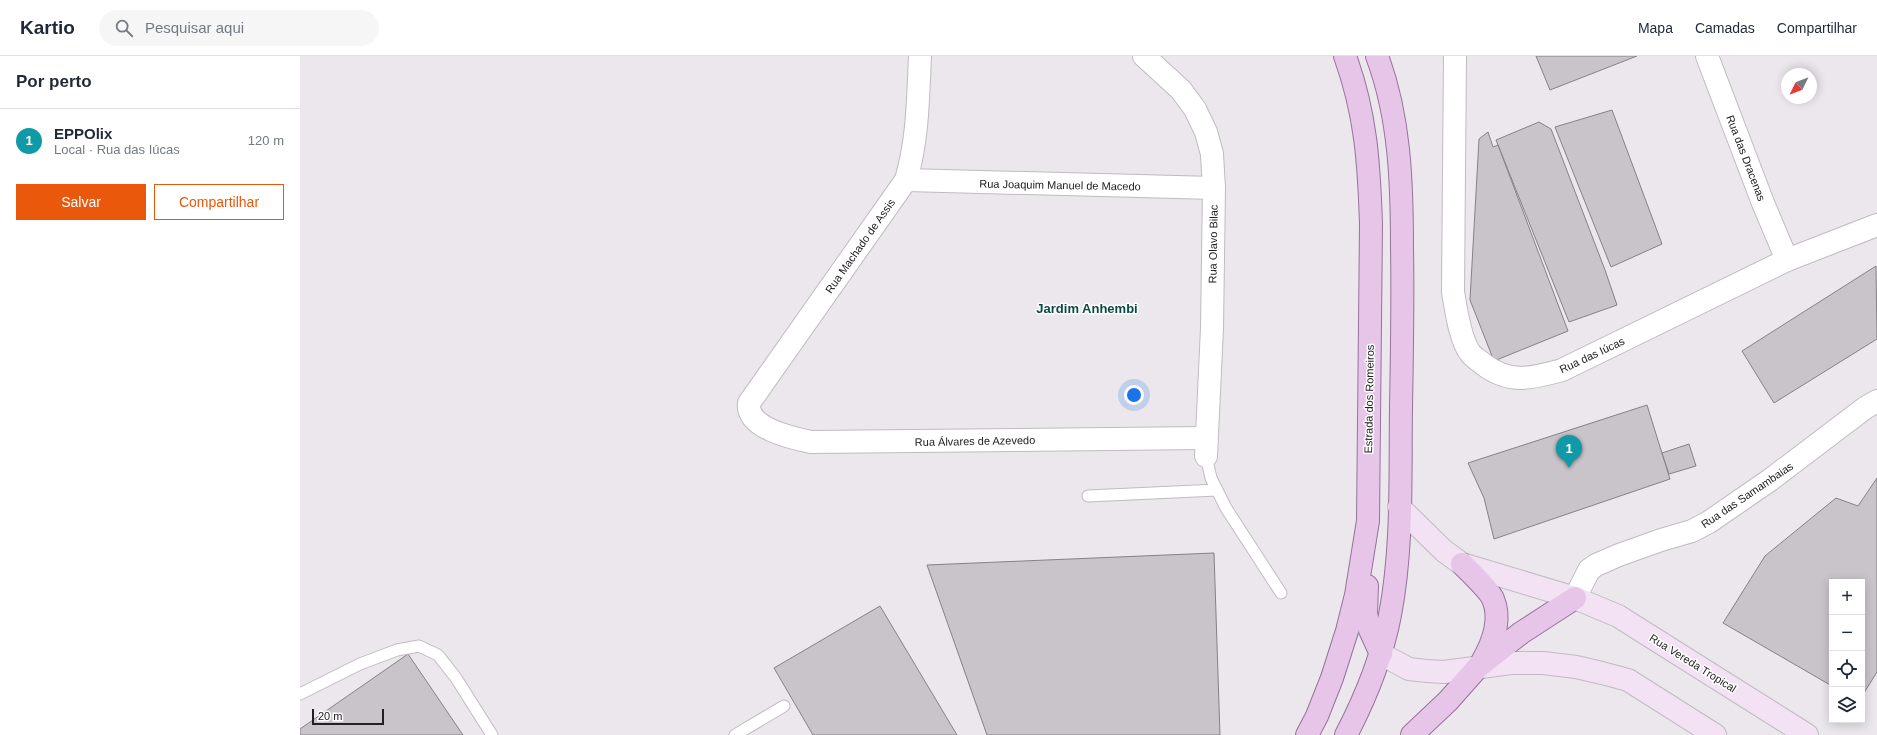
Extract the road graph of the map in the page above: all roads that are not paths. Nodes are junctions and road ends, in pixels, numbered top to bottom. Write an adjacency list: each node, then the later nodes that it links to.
1 (920, 56): 7 (street, Rua Machado de Assis)
2 (1144, 56): 8 (street, Rua Olavo Bilac)
3 (1345, 56): 17 (main road, Estrada dos Romeiros)
4 (1378, 56): 16 (main road)
5 (1455, 56): 10 (street, Rua das Iúcas)
6 (1707, 56): 10 (street, Rua das Dracenas)
7 (906, 180): 8 (street, Rua Joaquim Manuel de Macedo); 12 (street, Rua Machado de Assis)
8 (1214, 188): 13 (street, Rua Olavo Bilac)
9 (1877, 225): 10 (street, Rua das Iúcas)
10 (1787, 260)
11 (1873, 401): 20 (street, Rua das Samambaias)
12 (751, 416): 13 (street, Rua Álvares de Azevedo)
13 (1206, 447): 14 (lane)
14 (1217, 490): 15 (lane); 19 (lane)
15 (1088, 496)
16 (1399, 507): 18 (street); 21 (main road)
17 (1368, 521): 21 (main road); 27 (main road, Estrada dos Romeiros)
18 (1462, 564): 20 (street); 22 (main road)
19 (1281, 593)
20 (1574, 598): 22 (main road); 31 (street, Rua Vereda Tropical)
21 (1381, 654): 22 (street); 28 (main road)
22 (1479, 666): 29 (main road); 30 (street)
23 (300, 694): 25 (lane)
24 (784, 706): 26 (lane)
25 (492, 735)
26 (735, 735)
27 (1307, 735)
28 (1346, 735)
29 (1412, 735)
30 (1715, 735)
31 (1807, 735)

